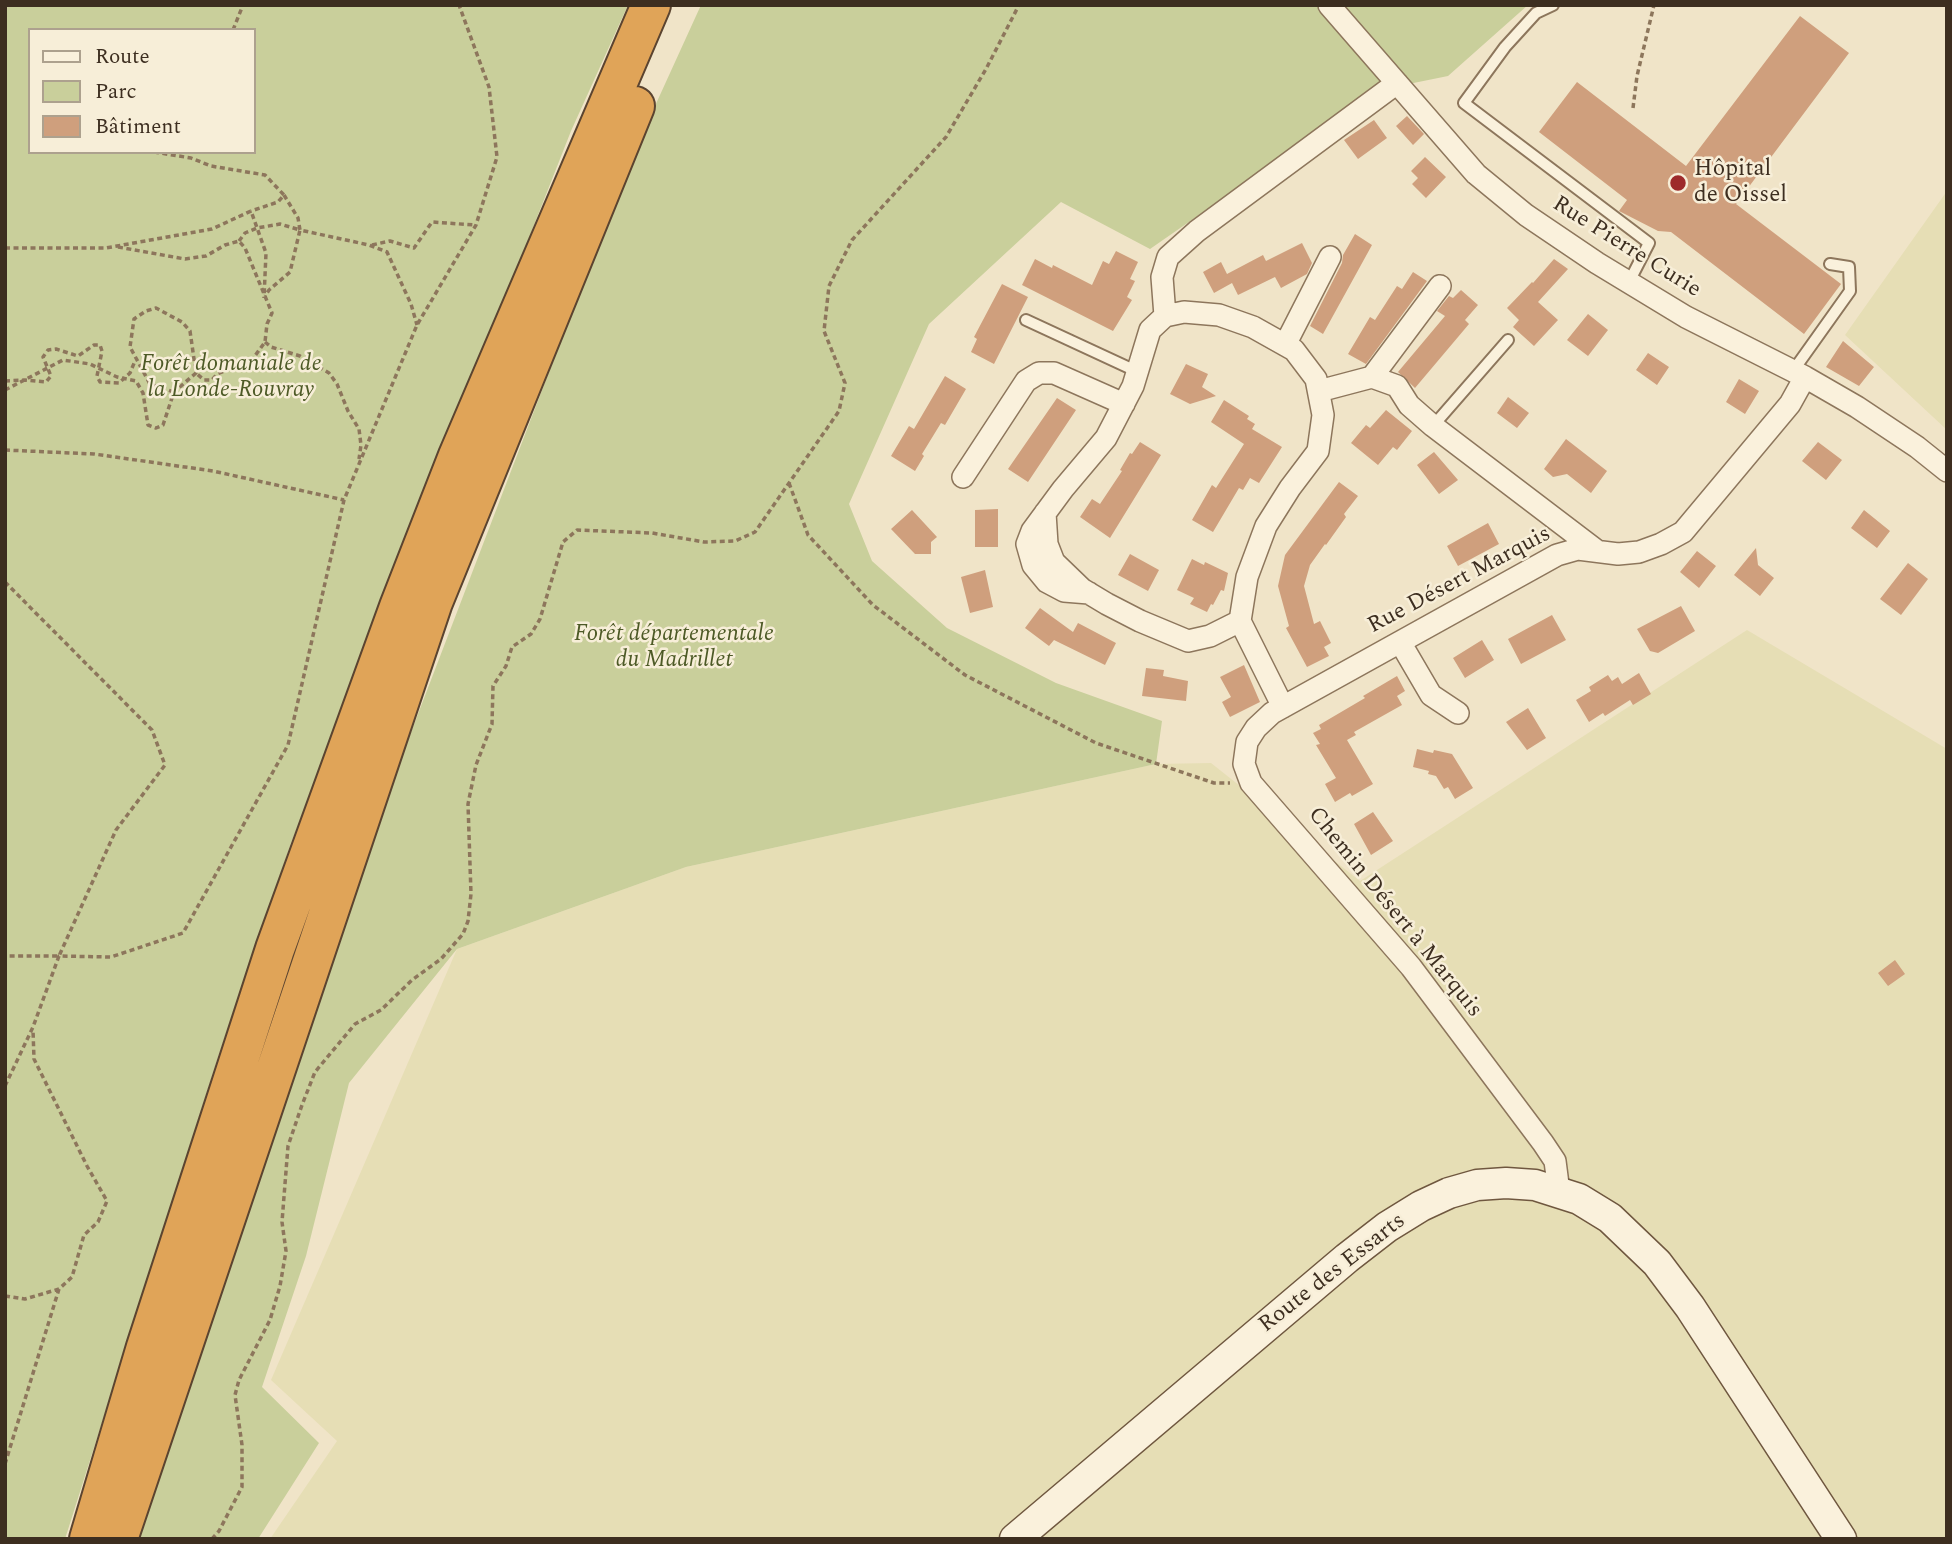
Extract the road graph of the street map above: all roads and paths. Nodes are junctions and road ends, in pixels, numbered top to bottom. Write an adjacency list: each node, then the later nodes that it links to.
1 (243, 5): 9 (path)
2 (459, 5): 15 (path)
3 (651, 5): 71 (highway)
4 (676, 5): 72 (highway)
5 (1018, 5): 52 (path)
6 (1329, 5): 10 (street, Rue Pierre Curie)
7 (1553, 5): 24 (lane)
8 (1654, 5): 11 (path)
9 (234, 28)
10 (1397, 83): 24 (street, Rue Pierre Curie); 27 (street)
11 (1633, 108)
12 (166, 154): 13 (path)
13 (284, 195): 14 (path); 17 (path)
14 (251, 211): 16 (path); 21 (path)
15 (476, 225): 19 (path); 29 (path)
16 (257, 228): 17 (path); 18 (path); 26 (path)
17 (300, 230): 19 (path); 26 (path)
18 (239, 241): 21 (path); 26 (path)
19 (369, 245): 29 (path)
20 (5, 248): 21 (path)
21 (106, 248)
22 (1330, 257): 32 (street)
23 (1830, 264): 38 (lane)
24 (1629, 282): 38 (street, Rue Pierre Curie)
25 (1440, 286): 39 (street)
26 (264, 298): 31 (path)
27 (1165, 316): 32 (street); 36 (street)
28 (1027, 320): 36 (lane)
29 (417, 325): 49 (path)
30 (1507, 340): 47 (lane)
31 (265, 342): 37 (path); 49 (path)
32 (1284, 345): 44 (street)
33 (135, 360): 37 (path); 40 (path); 45 (path)
34 (48, 368): 35 (path); 35 (path); 41 (path); 41 (path)
35 (97, 368): 40 (path); 40 (path)
36 (1136, 371): 46 (street)
37 (196, 373): 45 (path)
38 (1799, 374): 50 (street, Rue Pierre Curie); 56 (street, Rue Désert Marquis)
39 (1372, 377): 44 (street); 47 (street)
40 (123, 378): 45 (path)
41 (25, 380): 42 (path); 43 (path)
42 (5, 381)
43 (5, 390)
44 (1319, 391): 58 (street)
45 (174, 392)
46 (1124, 404): 51 (street); 58 (street)
47 (1433, 426): 56 (street)
48 (5, 450): 53 (path)
49 (357, 468): 53 (path)
50 (1947, 471)
51 (963, 477)
52 (789, 483): 62 (path); 73 (path)
53 (344, 500): 64 (path)
54 (5, 541): 55 (path)
55 (5, 548)
56 (1596, 550): 59 (street, Rue Désert Marquis)
57 (5, 582): 64 (path)
58 (1240, 621): 60 (street)
59 (1400, 642): 60 (street, Rue Désert Marquis); 61 (street)
60 (1283, 707): 62 (street)
61 (1458, 713)
62 (1251, 783): 67 (street, Chemin Désert à Marquis)
63 (5, 956): 64 (path)
64 (59, 956): 65 (path)
65 (33, 1027): 66 (path); 68 (path)
66 (5, 1086)
67 (1559, 1192): 74 (main road, Route des Essarts); 75 (main road, Route des Essarts)
68 (59, 1289): 69 (path); 70 (path)
69 (5, 1296)
70 (5, 1464)
71 (89, 1539)
72 (118, 1539)
73 (212, 1539)
74 (1015, 1539)
75 (1841, 1539)

